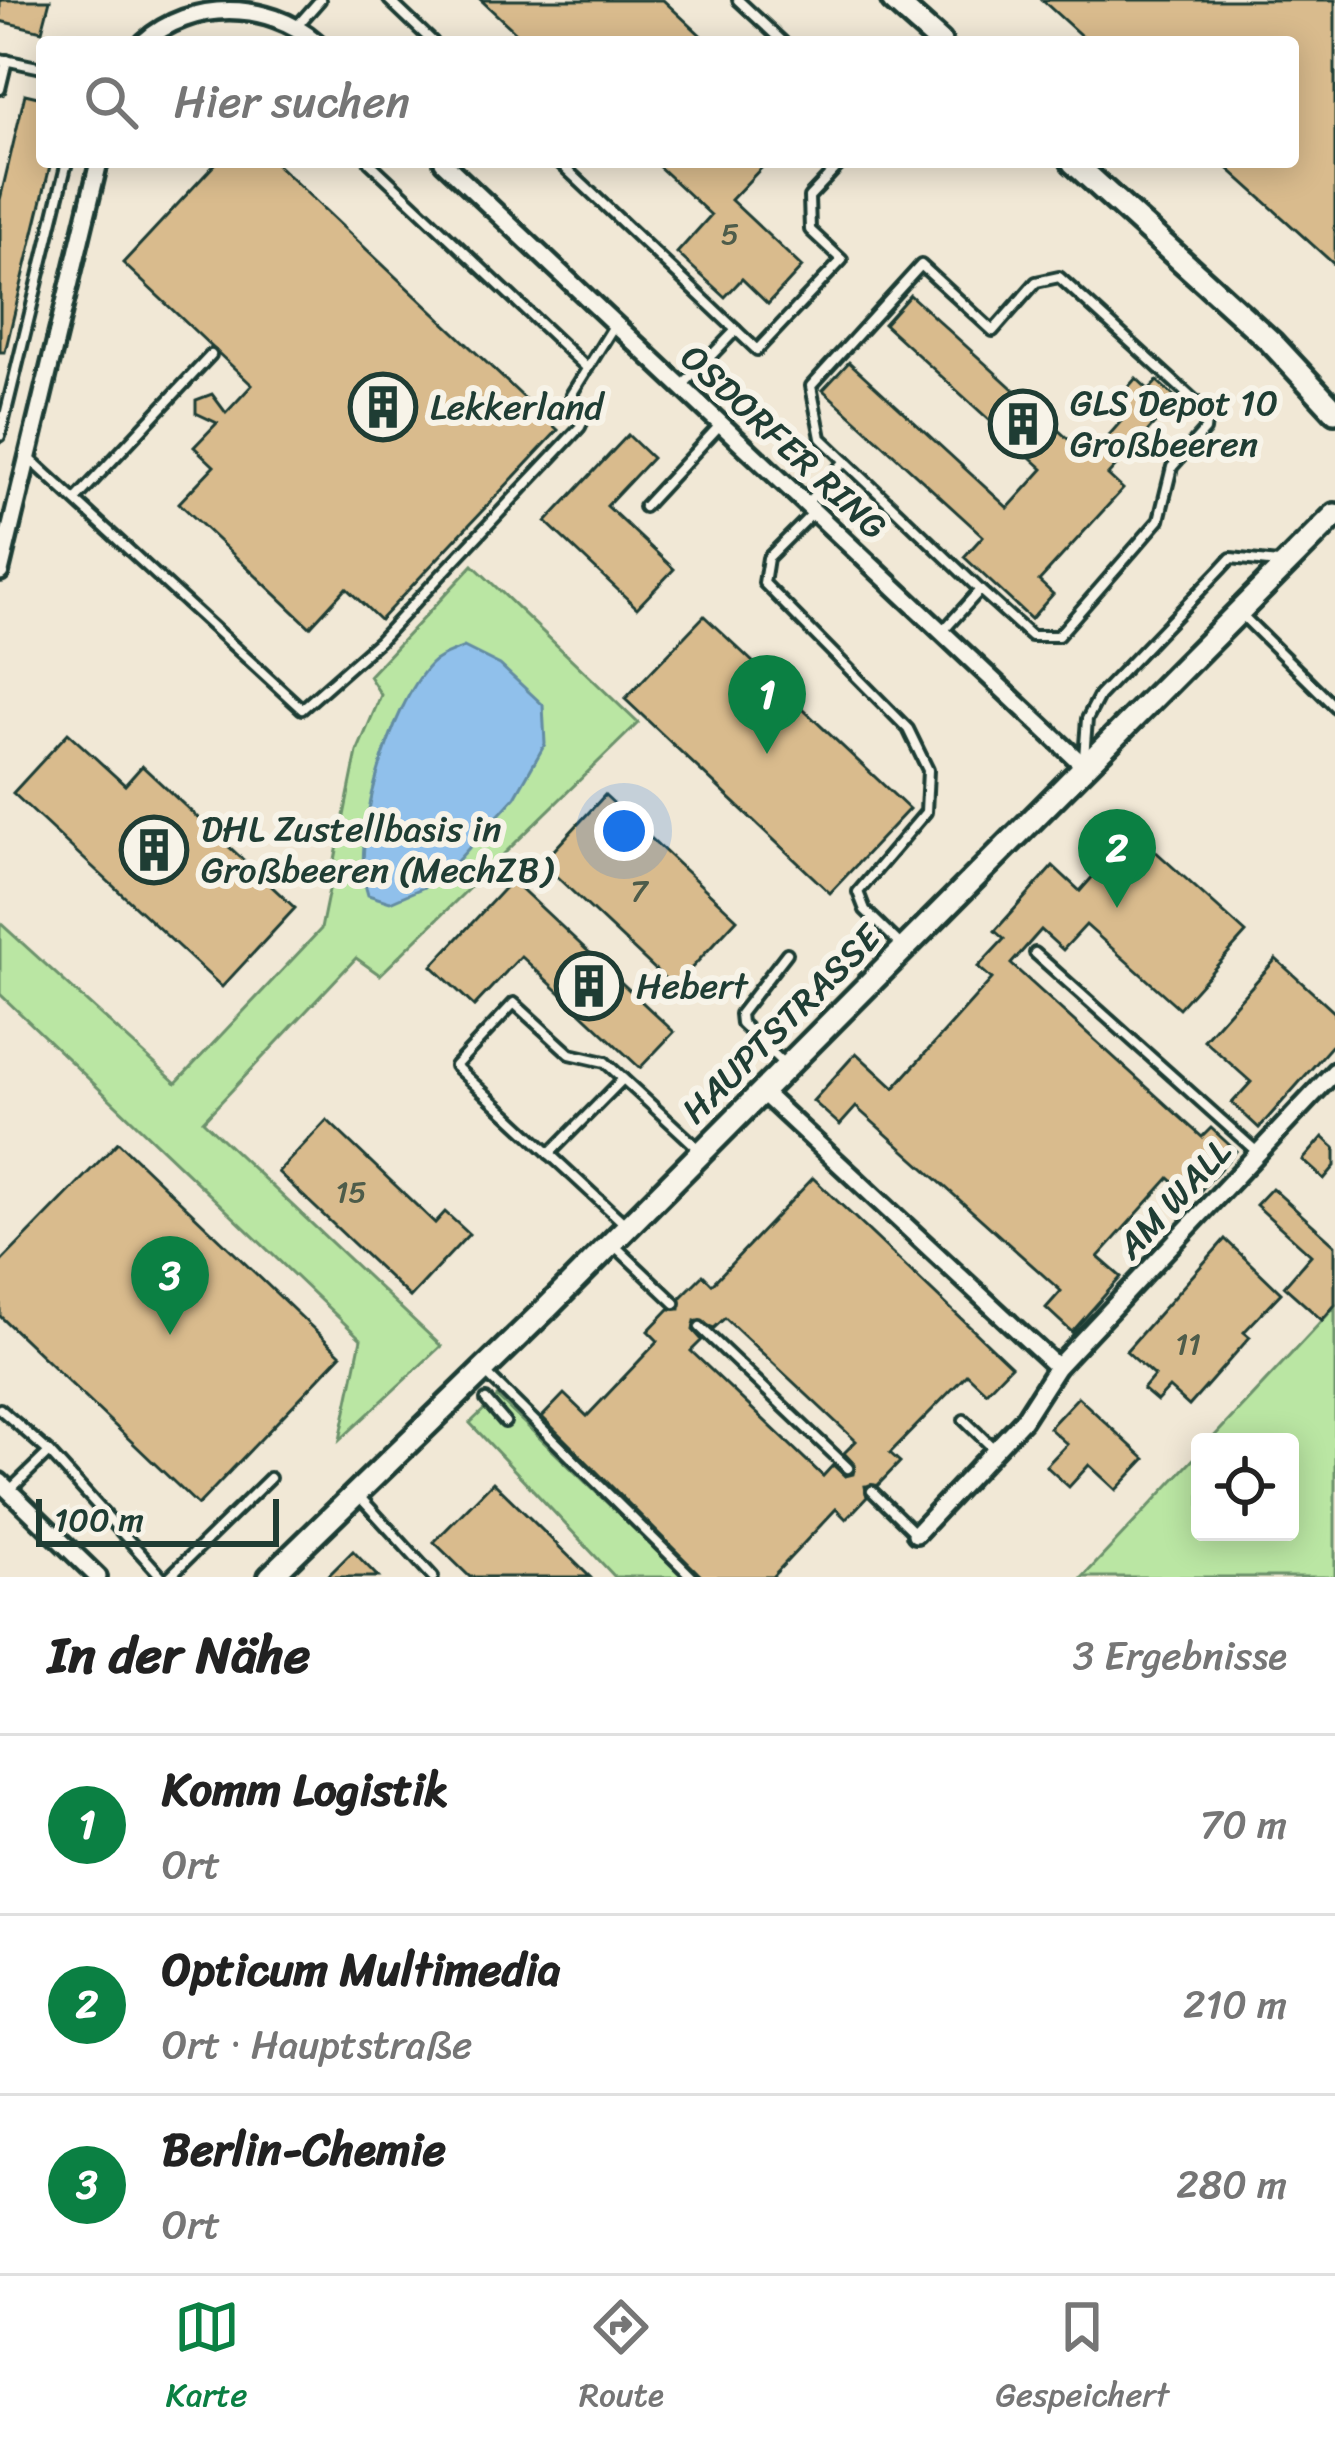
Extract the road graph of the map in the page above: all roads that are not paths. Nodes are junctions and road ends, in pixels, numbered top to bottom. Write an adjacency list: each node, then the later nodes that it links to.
1 (320, 0): 6 (lane)
2 (388, 0): 9 (lane)
3 (737, 0): 10 (lane)
4 (893, 0): 11 (street)
5 (202, 3): 6 (street); 7 (street)
6 (297, 26): 8 (street)
7 (151, 36)
8 (309, 36)
9 (427, 36)
10 (776, 36)
11 (933, 36)
12 (4, 59): 13 (lane); 14 (lane)
13 (36, 67)
14 (0, 89)
15 (66, 168): 29 (lane)
16 (98, 168): 30 (street)
17 (375, 168): 25 (lane)
18 (449, 168): 22 (street, OSDORFER RING)
19 (565, 168): 23 (lane)
20 (836, 168): 23 (lane)
21 (1079, 168): 27 (street)
22 (615, 324): 25 (lane); 26 (street, OSDORFER RING)
23 (736, 330): 26 (lane)
24 (211, 355): 32 (lane)
25 (587, 368): 32 (lane)
26 (681, 387): 28 (street, OSDORFER RING)
27 (1335, 411)
28 (721, 424): 33 (lane); 34 (street, OSDORFER RING)
29 (0, 436)
30 (28, 457): 32 (lane); 37 (street)
31 (845, 461): 34 (lane); 38 (lane); 38 (lane)
32 (76, 499)
33 (644, 507)
34 (810, 508): 40 (street, OSDORFER RING); 43 (lane)
35 (1335, 515): 36 (street, HAUPTSTRASSE)
36 (1285, 564): 39 (street, HAUPTSTRASSE); 42 (lane)
37 (0, 572)
38 (980, 590): 40 (lane)
39 (1238, 611): 41 (lane); 42 (street, HAUPTSTRASSE)
40 (942, 632): 42 (street, OSDORFER RING)
41 (1335, 707)
42 (1083, 765): 43 (street, HAUPTSTRASSE)
43 (904, 948): 46 (street, HAUPTSTRASSE)
44 (787, 953): 46 (lane)
45 (1035, 953): 52 (lane)
46 (786, 1066): 49 (street, HAUPTSTRASSE)
47 (1335, 1071): 52 (street, AM WALL)
48 (623, 1078): 50 (lane); 51 (lane); 51 (lane)
49 (761, 1091): 50 (street, HAUPTSTRASSE); 56 (street)
50 (701, 1150): 53 (street, HAUPTSTRASSE)
51 (549, 1154): 53 (lane)
52 (1258, 1154): 56 (street, AM WALL)
53 (619, 1234): 54 (lane); 57 (street, HAUPTSTRASSE)
54 (675, 1304)
55 (700, 1327): 64 (lane)
56 (1057, 1367): 62 (street, AM WALL)
57 (484, 1371): 68 (street, HAUPTSTRASSE); 74 (lane)
58 (486, 1400): 61 (lane)
59 (0, 1408): 63 (lane)
60 (964, 1420): 62 (lane)
61 (505, 1422)
62 (995, 1450): 69 (street, AM WALL)
63 (49, 1452): 66 (lane); 71 (lane)
64 (848, 1468)
65 (270, 1478): 71 (lane)
66 (4, 1487): 70 (street)
67 (872, 1491): 69 (lane)
68 (357, 1494): 72 (street, HAUPTSTRASSE); 73 (lane)
69 (916, 1534)
70 (98, 1577)
71 (166, 1577)
72 (270, 1577)
73 (433, 1577)
74 (692, 1577)

